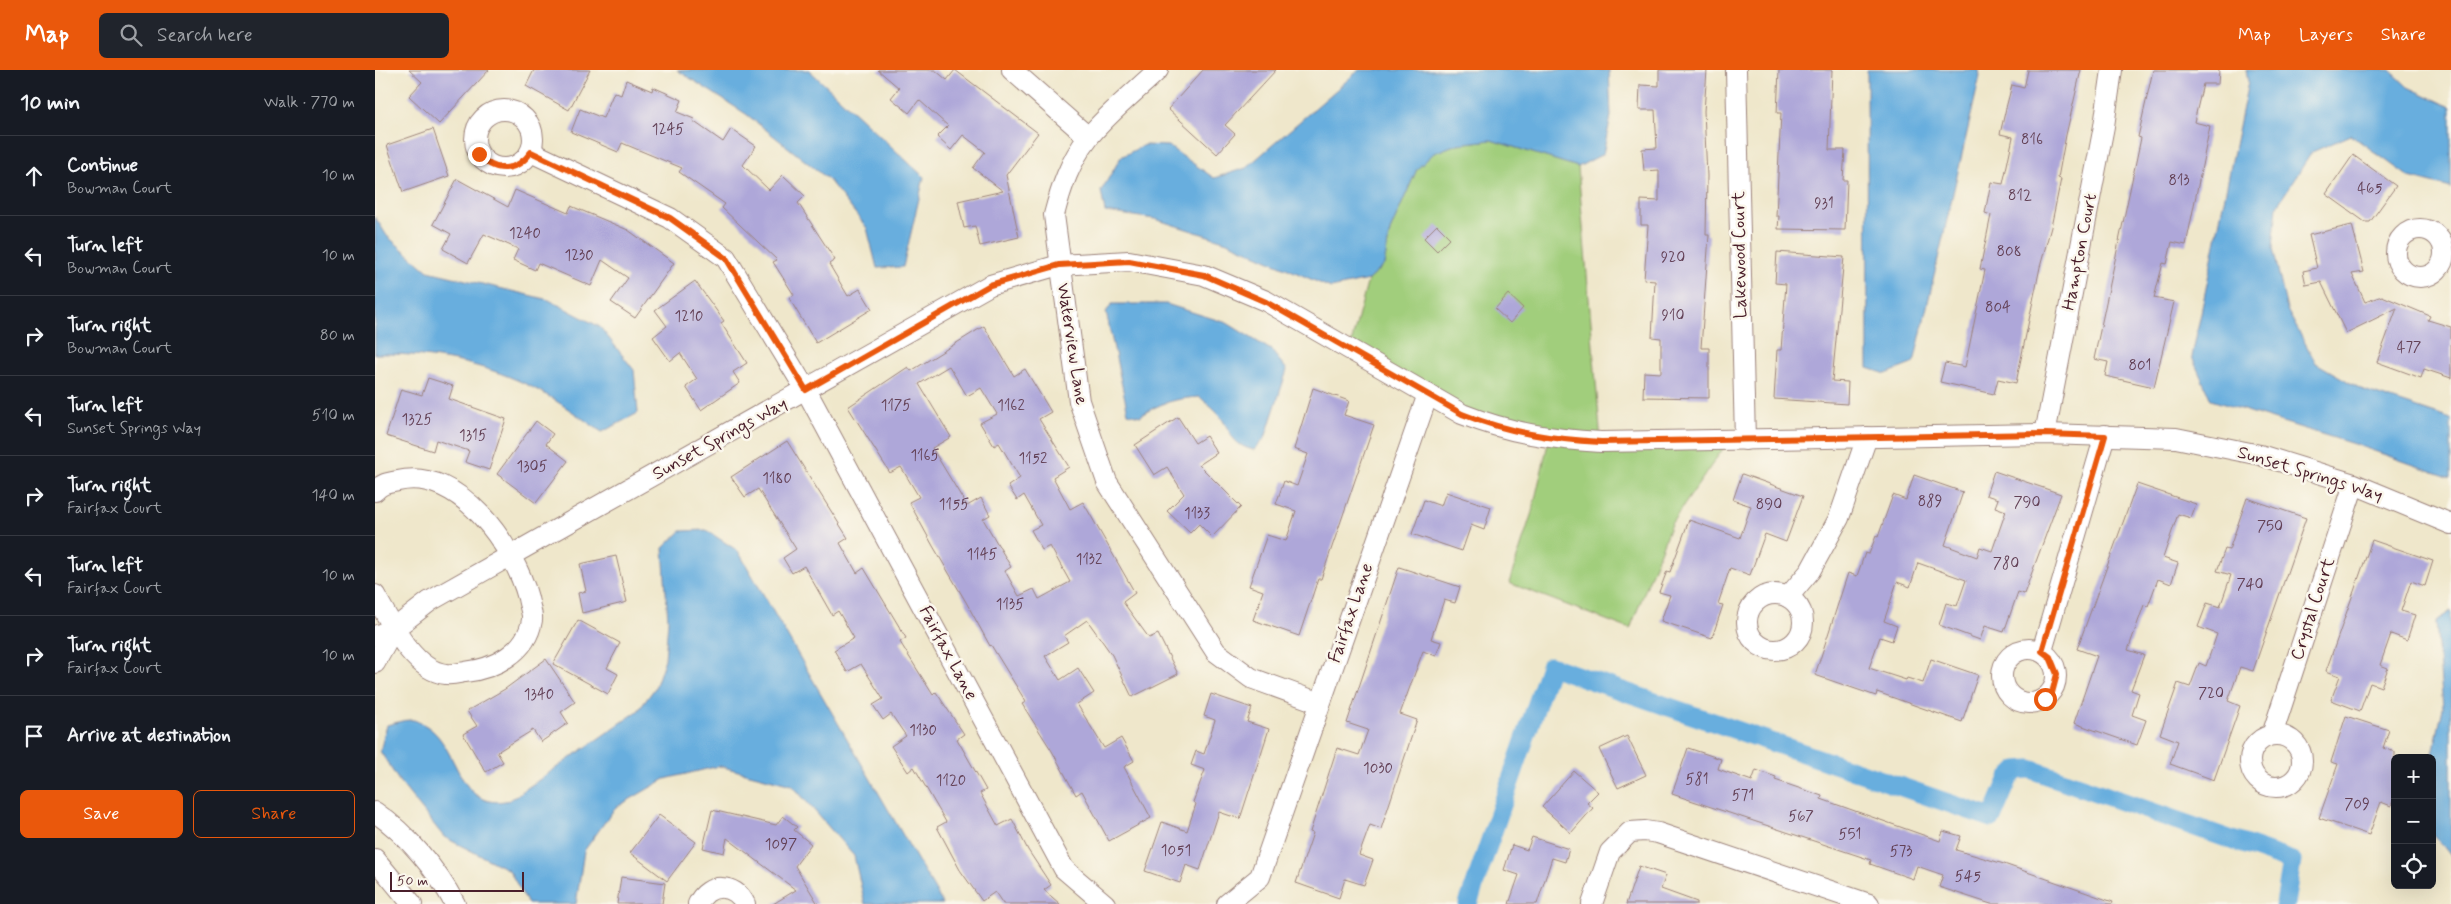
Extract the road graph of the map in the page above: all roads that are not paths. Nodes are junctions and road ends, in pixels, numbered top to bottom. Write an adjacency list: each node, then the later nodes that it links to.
1 (1012, 70): 5 (street)
2 (1158, 70): 5 (street, Waterview Lane)
3 (1735, 70): 13 (street, Lakewood Court)
4 (2112, 70): 10 (street, Hampton Court)
5 (1089, 137): 7 (street, Waterview Lane)
6 (531, 152): 8 (street, Fairfax Lane)
7 (1059, 265): 8 (street, Sunset Springs Way); 9 (street, Sunset Springs Way); 24 (street, Waterview Lane)
8 (806, 390): 17 (street, Sunset Springs Way); 32 (street, Fairfax Lane)
9 (1428, 394): 13 (street, Sunset Springs Way); 24 (street, Fairfax Lane)
10 (2045, 434): 11 (street, Sunset Springs Way); 12 (street, Sunset Springs Way)
11 (2105, 436): 14 (street, Sunset Springs Way); 22 (street)
12 (1867, 437): 13 (street, Sunset Springs Way); 19 (street)
13 (1745, 440)
14 (2354, 484): 16 (street, Sunset Springs Way); 25 (street, Crystal Court)
15 (375, 491): 17 (street)
16 (2451, 524)
17 (510, 556): 20 (street, Sunset Springs Way); 20 (street)
18 (375, 595): 20 (street)
19 (1788, 597)
20 (394, 629): 21 (street, Sunset Springs Way); 23 (street, Sunset Springs Way)
21 (375, 636)
22 (2042, 651)
23 (375, 663)
24 (1320, 703): 33 (street, Fairfax Lane)
25 (2272, 735)
26 (375, 812): 29 (street)
27 (375, 859): 28 (street)
28 (412, 904)
29 (455, 904)
30 (698, 904): 31 (street)
31 (745, 904)
32 (1105, 904)
33 (1227, 904)
34 (1592, 904): 35 (street)
35 (1868, 904)

